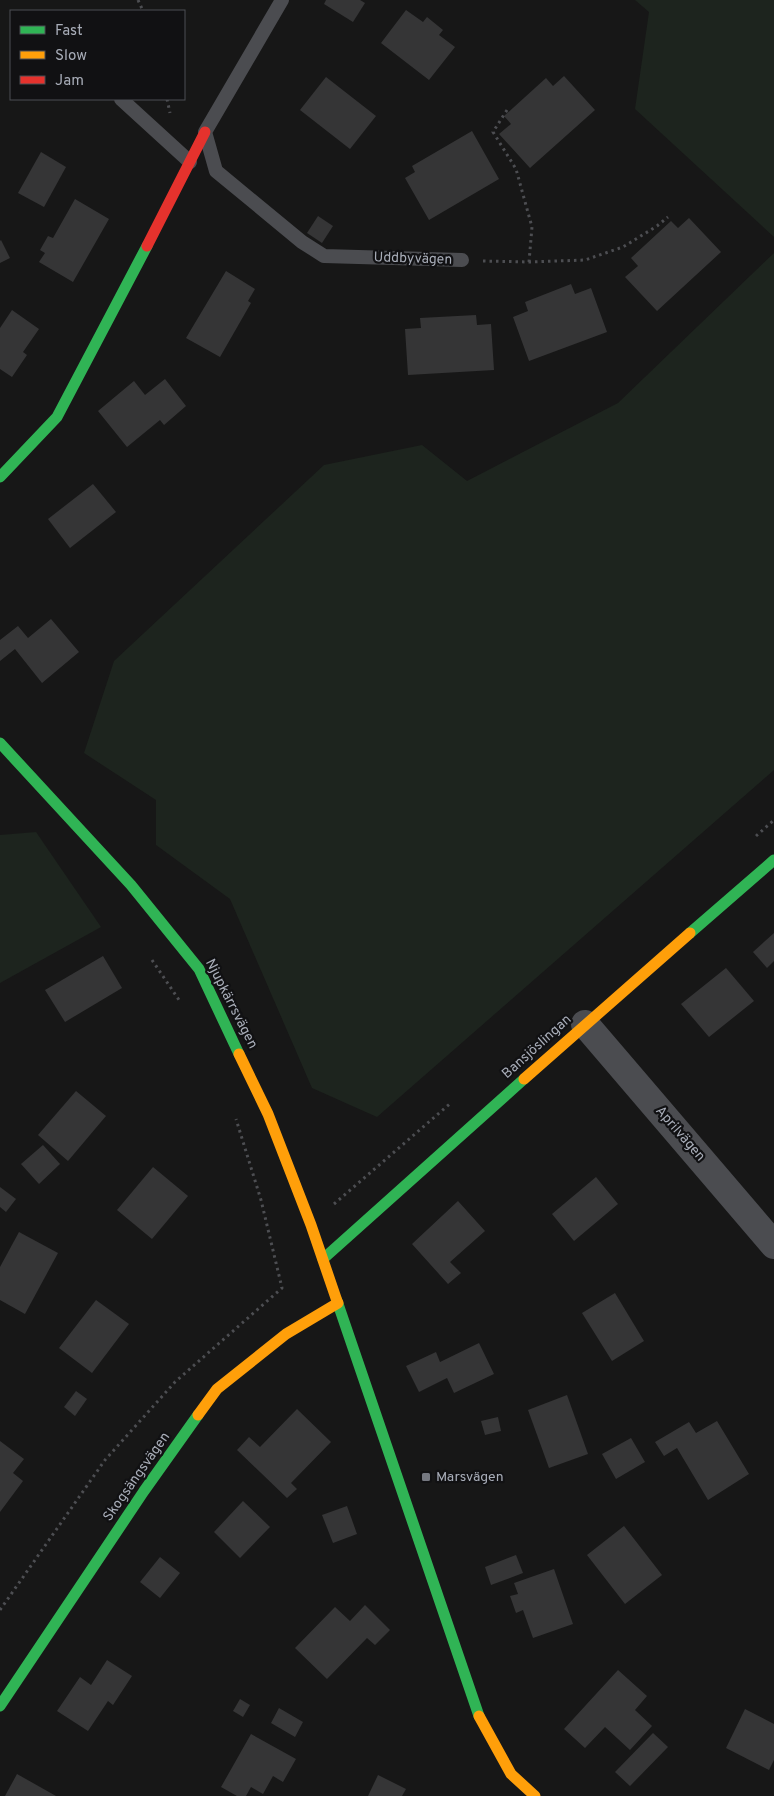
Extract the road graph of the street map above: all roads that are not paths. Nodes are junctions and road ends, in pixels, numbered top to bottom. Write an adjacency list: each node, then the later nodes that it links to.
1 (282, 0): 3 (lane)
2 (122, 100): 4 (lane)
3 (204, 132): 4 (street); 5 (lane, Uddbyvägen)
4 (190, 162): 6 (street)
5 (462, 260)
6 (0, 476)
7 (0, 743): 11 (street, Njupkärrsvägen)
8 (774, 860): 9 (street, Bansjöslingan)
9 (585, 1024): 10 (street, Aprilvägen); 11 (street, Bansjöslingan)
10 (774, 1245)
11 (323, 1259): 12 (street, Njupkärrsvägen)
12 (338, 1304): 13 (street, Skogsängsvägen); 14 (street)
13 (0, 1706)
14 (535, 1796)

